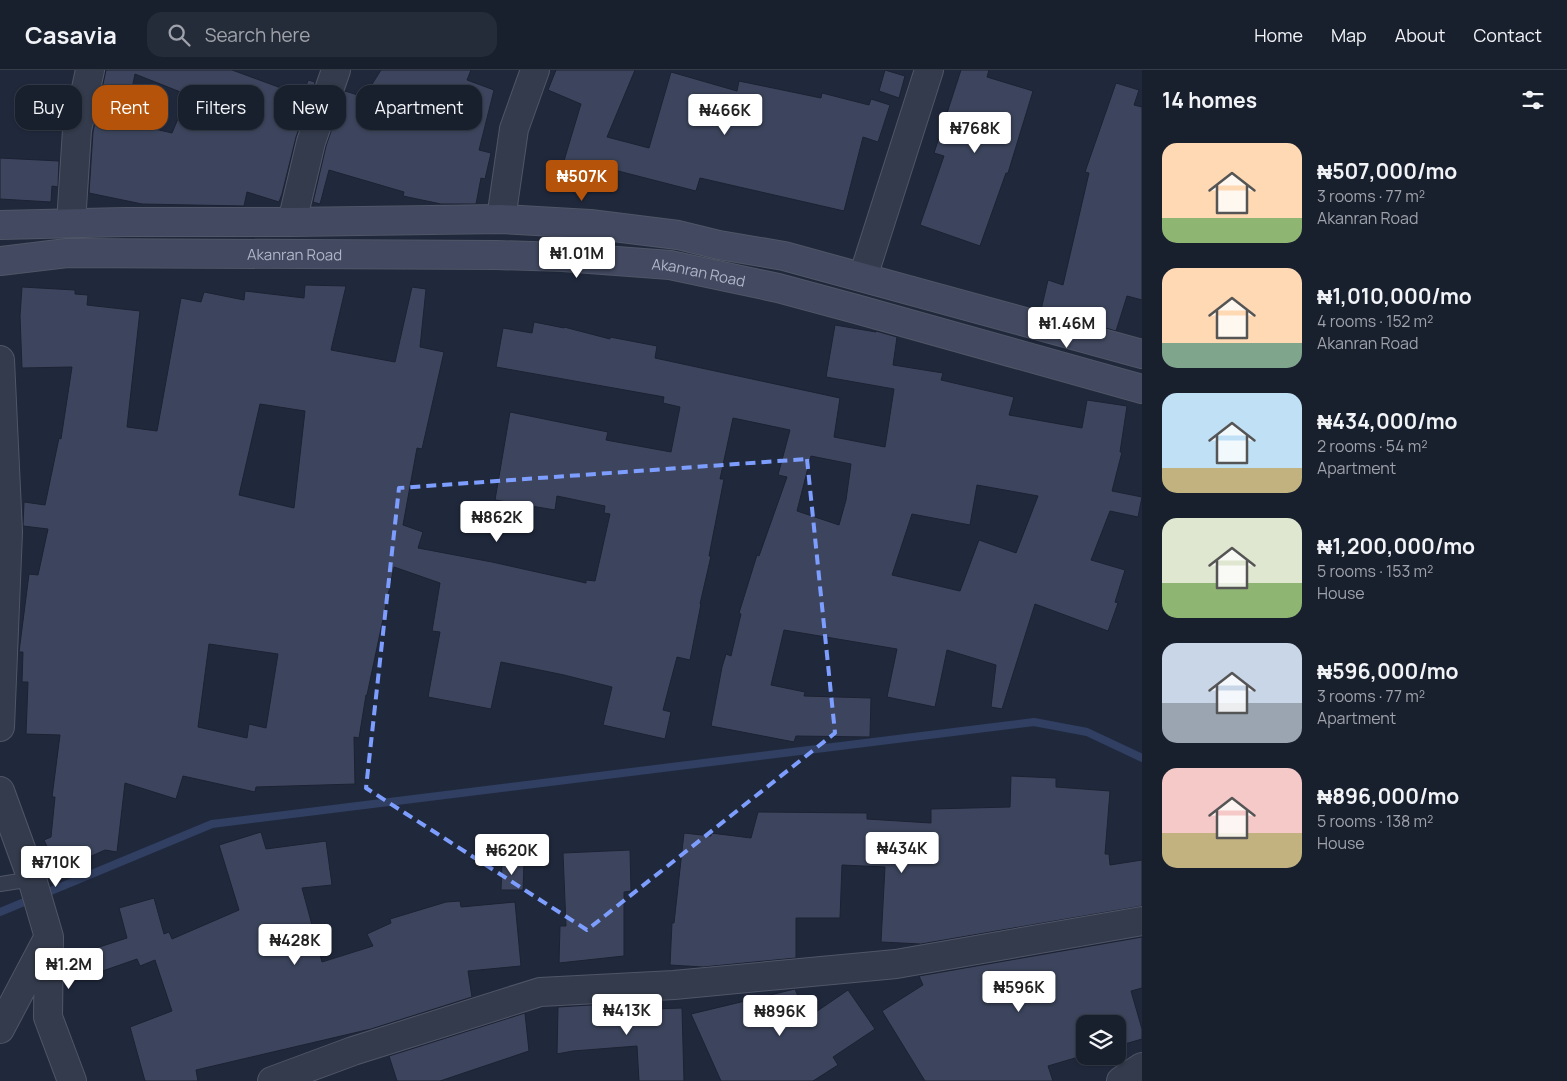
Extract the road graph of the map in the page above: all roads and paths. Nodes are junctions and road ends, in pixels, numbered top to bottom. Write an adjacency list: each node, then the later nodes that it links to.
1 (90, 70): 7 (street)
2 (336, 70): 6 (street)
3 (535, 70): 5 (street)
4 (929, 70): 10 (street)
5 (501, 219): 6 (main road, Akanran Road); 10 (main road, Akanran Road)
6 (292, 222): 7 (main road, Akanran Road)
7 (71, 223): 8 (main road, Akanran Road)
8 (0, 226)
9 (0, 261): 14 (main road, Akanran Road)
10 (863, 277): 11 (main road, Akanran Road)
11 (1093, 341): 12 (main road, Akanran Road); 14 (main road)
12 (1142, 354)
13 (0, 360): 16 (street)
14 (1082, 372): 15 (main road, Akanran Road)
15 (1142, 389)
16 (0, 727)
17 (0, 791): 18 (street)
18 (32, 879): 19 (lane); 21 (street)
19 (0, 884)
20 (1142, 921): 25 (street)
21 (49, 937): 22 (street); 24 (street)
22 (0, 1029)
23 (1142, 1067): 26 (street)
24 (72, 1081)
25 (272, 1081)
26 (1121, 1081)

